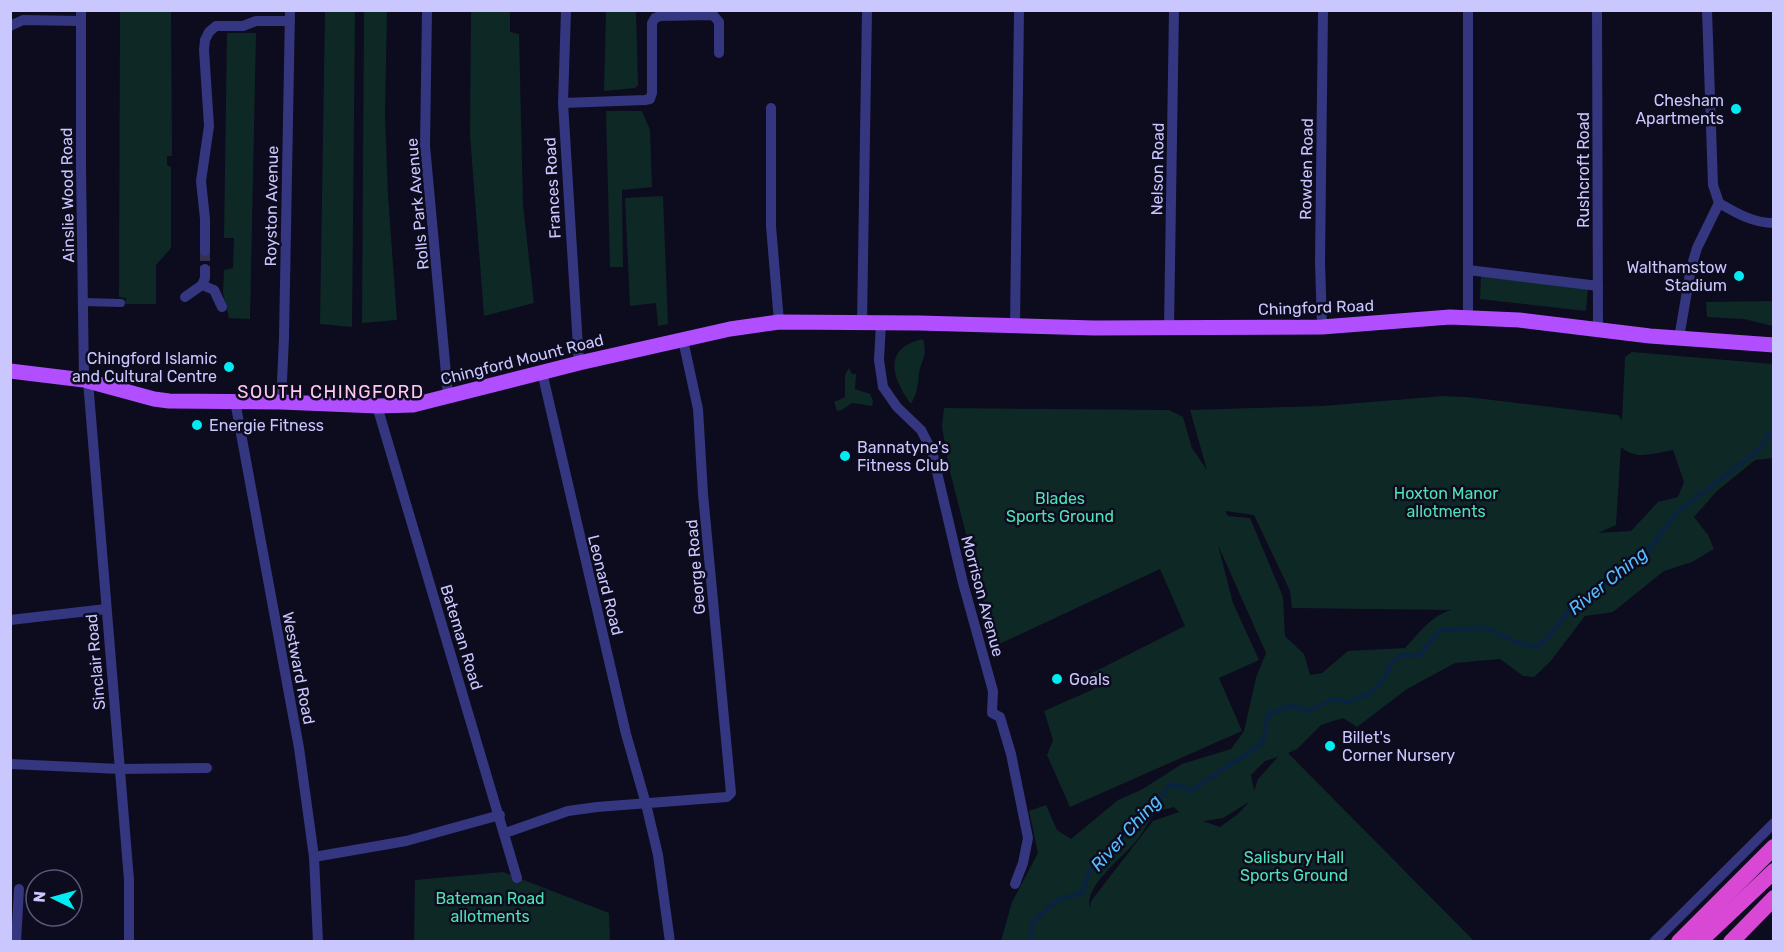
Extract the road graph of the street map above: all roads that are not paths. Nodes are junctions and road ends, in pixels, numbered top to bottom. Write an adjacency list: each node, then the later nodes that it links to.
1 (427, 10): 42 (street, Rolls Park Avenue)
2 (566, 10): 14 (street, Frances Road)
3 (867, 10): 29 (street)
4 (1019, 10): 31 (street)
5 (1174, 10): 33 (street, Nelson Road)
6 (1323, 10): 32 (street, Rowden Road)
7 (1468, 10): 20 (street)
8 (1597, 10): 22 (street, Rushcroft Road)
9 (1707, 10): 16 (street)
10 (81, 16): 12 (street); 24 (street, Ainslie Wood Road)
11 (290, 16): 18 (street); 44 (street, Royston Avenue)
12 (10, 26)
13 (720, 53): 14 (street)
14 (563, 103): 38 (street, Frances Road)
15 (771, 108): 28 (street)
16 (1719, 203): 17 (street); 35 (street)
17 (1773, 223)
18 (205, 251)
19 (205, 269): 21 (street)
20 (1468, 270): 22 (street); 27 (street)
21 (202, 285): 23 (street); 26 (street)
22 (1598, 286): 34 (street, Rushcroft Road)
23 (185, 297)
24 (83, 302): 25 (street); 41 (street, Ainslie Wood Road)
25 (122, 303)
26 (222, 306)
27 (1468, 317): 32 (main road, Chingford Road); 34 (main road, Chingford Road)
28 (779, 322): 29 (main road, Chingford Mount Road); 36 (main road, Chingford Mount Road)
29 (862, 323): 30 (main road, Chingford Road)
30 (880, 323): 31 (main road, Chingford Road); 59 (street, Morrison Avenue)
31 (1015, 327): 33 (main road, Chingford Road)
32 (1322, 327): 33 (main road, Chingford Road)
33 (1169, 328)
34 (1598, 329): 35 (main road, Chingford Road)
35 (1679, 338): 37 (main road, Chingford Road)
36 (683, 340): 38 (main road, Chingford Mount Road); 51 (street, George Road)
37 (1772, 346)
38 (579, 363): 40 (main road, Chingford Mount Road)
39 (10, 371): 41 (main road, Chingford Mount Road)
40 (542, 372): 42 (main road, Chingford Mount Road); 51 (street, Leonard Road)
41 (86, 380): 43 (main road, Chingford Mount Road); 46 (street, Sinclair Road)
42 (448, 395): 45 (main road, Chingford Mount Road)
43 (235, 401): 44 (main road, Chingford Mount Road); 56 (street, Westward Road)
44 (280, 402): 45 (main road, Chingford Mount Road)
45 (377, 406): 52 (street, Bateman Road)
46 (105, 609): 47 (street); 50 (street, Sinclair Road)
47 (10, 620)
48 (10, 764): 50 (street)
49 (207, 768): 50 (street)
50 (120, 769): 65 (street, Sinclair Road)
51 (646, 804): 54 (street); 67 (street, Leonard Road)
52 (500, 815): 54 (street, Bateman Road); 56 (street)
53 (1773, 823): 68 (street)
54 (505, 833): 58 (street, Bateman Road)
55 (1773, 847): 69 (highway)
56 (314, 857): 66 (street, Westward Road)
57 (1773, 871): 70 (highway)
58 (517, 878)
59 (1015, 884)
60 (19, 889): 64 (street)
61 (1773, 898): 63 (highway)
62 (1773, 912): 63 (highway)
63 (1736, 937)
64 (16, 942)
65 (129, 942)
66 (318, 942)
67 (670, 942)
68 (1654, 942)
69 (1679, 942)
70 (1699, 942)

